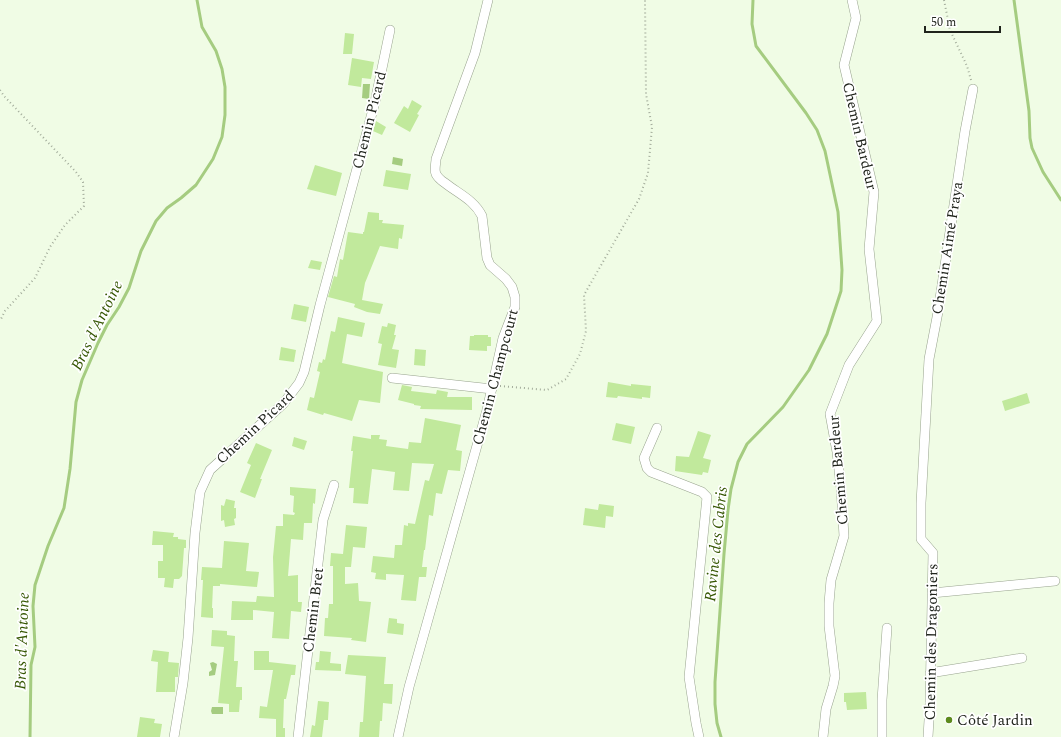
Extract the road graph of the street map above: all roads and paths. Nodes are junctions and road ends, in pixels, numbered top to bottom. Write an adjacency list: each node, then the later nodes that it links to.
1 (488, 0): 10 (street, Chemin Champcourt)
2 (645, 0): 10 (path)
3 (852, 0): 23 (street, Chemin Bardeur)
4 (944, 0): 6 (path)
5 (390, 30): 19 (street, Chemin Picard)
6 (973, 89): 13 (street, Chemin Aimé Praya)
7 (0, 90): 8 (path)
8 (0, 321)
9 (392, 378): 10 (street)
10 (492, 387): 21 (street, Chemin Champcourt)
11 (657, 428): 22 (street)
12 (334, 484): 20 (street, Chemin Bret)
13 (921, 503): 15 (street, Chemin des Dragoniers)
14 (1055, 581): 15 (street)
15 (932, 593): 18 (street, Chemin des Dragoniers)
16 (887, 628): 24 (street)
17 (1022, 658): 18 (street)
18 (930, 674): 25 (street, Chemin des Dragoniers)
19 (174, 737)
20 (298, 737)
21 (398, 737)
22 (699, 737)
23 (823, 737)
24 (882, 737)
25 (928, 737)

